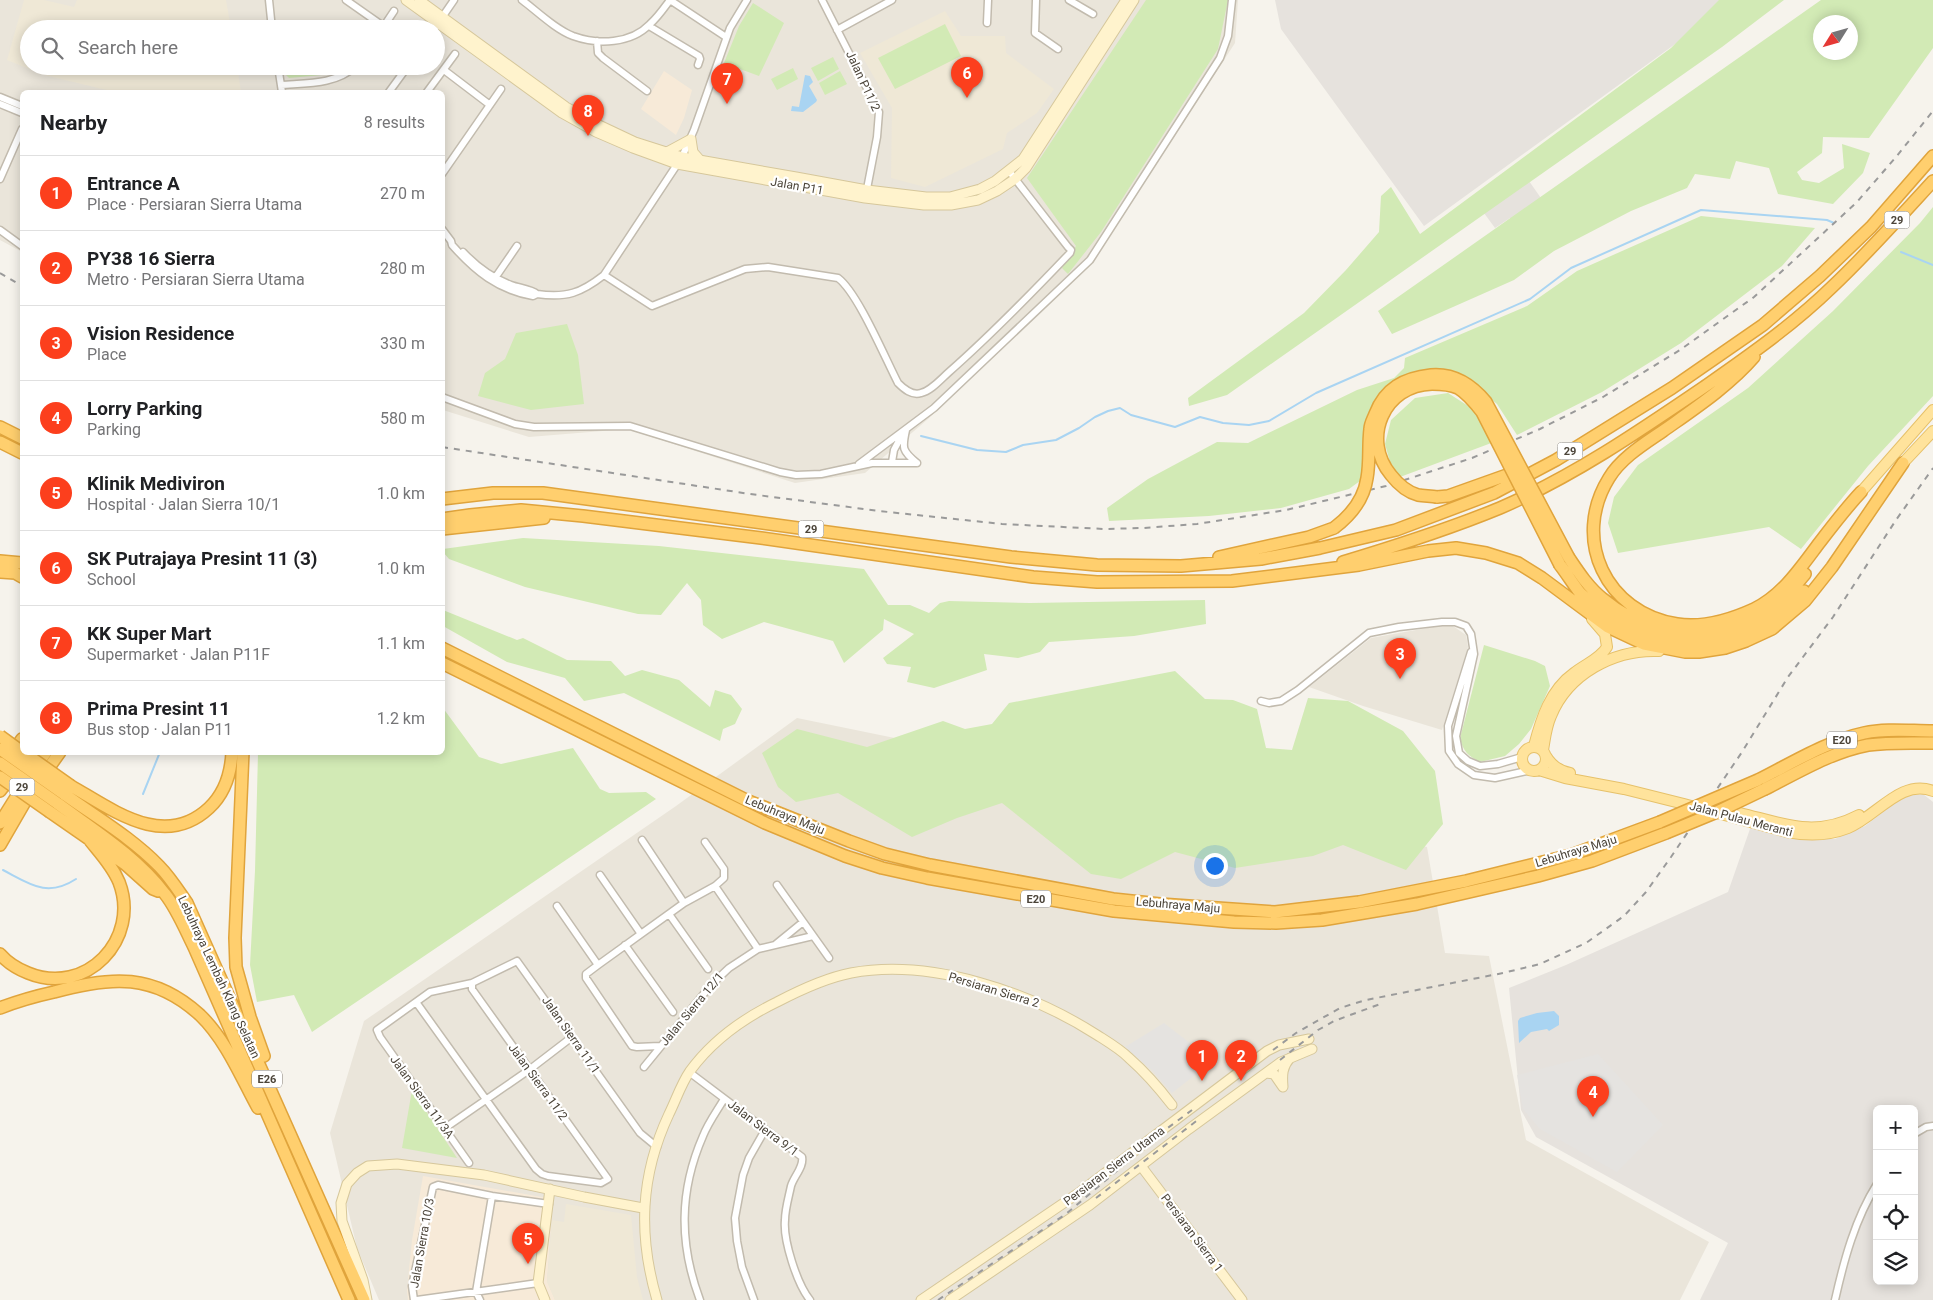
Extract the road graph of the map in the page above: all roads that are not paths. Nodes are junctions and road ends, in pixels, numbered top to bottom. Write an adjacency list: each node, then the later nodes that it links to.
1 (269, 0): 19 (street)
2 (346, 0): 20 (street)
3 (406, 0): 22 (main road, Jalan P11)
4 (420, 0): 23 (main road, Jalan P11)
5 (454, 0): 24 (street)
6 (522, 0): 31 (street)
7 (670, 0): 26 (street); 30 (street)
8 (747, 0): 30 (street)
9 (822, 0): 29 (street, Jalan P11/2)
10 (892, 0): 29 (street)
11 (988, 0): 25 (street)
12 (1036, 0): 32 (street)
13 (1069, 0): 18 (street)
14 (1126, 0): 59 (main road, Jalan P11)
15 (1134, 0): 61 (main road, Jalan P11)
16 (1232, 0): 77 (street)
17 (394, 11): 21 (street)
18 (1093, 14)
19 (271, 20)
20 (372, 20)
21 (388, 20)
22 (434, 20)
23 (436, 20)
24 (440, 20)
25 (987, 23)
26 (649, 26): 31 (street); 34 (street)
27 (445, 28): 54 (main road, Jalan P11)
28 (445, 28): 56 (main road, Jalan P11)
29 (837, 30): 63 (street, Jalan P11/2)
30 (726, 37): 53 (street)
31 (597, 41): 46 (street)
32 (1058, 49)
33 (455, 54): 35 (street)
34 (698, 65)
35 (445, 69)
36 (445, 71): 50 (street)
37 (279, 75): 41 (street)
38 (343, 75): 41 (street)
39 (401, 75): 44 (street)
40 (440, 75): 45 (street)
41 (281, 85): 43 (street)
42 (501, 89): 50 (street)
43 (282, 90)
44 (390, 90)
45 (429, 90)
46 (647, 92)
47 (0, 97): 49 (street)
48 (0, 104): 51 (street)
49 (20, 105)
50 (490, 105): 58 (street)
51 (20, 113)
52 (20, 133): 60 (street)
53 (691, 138): 54 (main road); 56 (street); 57 (main road)
54 (666, 152): 56 (main road, Jalan P11)
55 (1933, 156): 75 (highway, 29)
56 (680, 160): 57 (main road, Jalan P11); 63 (main road, Jalan P11); 69 (street)
57 (700, 160): 63 (main road, Jalan P11)
58 (445, 170)
59 (1009, 171): 61 (street); 63 (main road, Jalan P11)
60 (0, 179)
61 (1015, 179): 63 (main road, Jalan P11); 69 (street)
62 (1933, 181): 72 (highway, 29)
63 (866, 194)
64 (0, 230): 67 (street)
65 (445, 233): 66 (street)
66 (451, 241): 70 (street); 71 (street)
67 (20, 245)
68 (517, 246): 70 (street)
69 (604, 275): 71 (street)
70 (495, 278): 71 (street)
71 (537, 294)
72 (1768, 341): 85 (highway); 95 (highway, 29)
73 (445, 398): 83 (street)
74 (1933, 410): 85 (main road)
75 (1621, 420): 91 (highway, bridge); 93 (highway, 29)
76 (0, 427): 79 (highway)
77 (906, 430): 82 (street); 82 (street); 83 (street)
78 (1933, 432): 84 (main road)
79 (20, 437)
80 (0, 442): 81 (highway)
81 (20, 452)
82 (892, 462): 83 (street)
83 (859, 464)
84 (1903, 464): 91 (highway); 100 (highway)
85 (1861, 492): 91 (highway)
86 (445, 499): 93 (highway, 29)
87 (583, 516): 88 (highway, 29); 89 (highway); 95 (highway, 29)
88 (445, 519)
89 (445, 529)
90 (0, 561): 92 (highway)
91 (1565, 561): 93 (highway, bridge)
92 (20, 563)
93 (1120, 566)
94 (0, 572): 96 (highway)
95 (1303, 573): 97 (highway)
96 (20, 575)
97 (1574, 602): 100 (highway); 109 (main road)
98 (1473, 649): 102 (street); 116 (street); 119 (street)
99 (445, 650): 121 (highway, Lebuhraya Maju / E20, bridge)
100 (1685, 652): 109 (main road)
101 (445, 664): 121 (highway, Lebuhraya Maju / E20, bridge)
102 (1261, 701)
103 (1933, 731): 121 (highway, Lebuhraya Maju / E20)
104 (0, 736): 108 (highway, bridge)
105 (20, 742): 118 (highway)
106 (1933, 743): 121 (highway, Lebuhraya Maju / E20)
107 (0, 749): 125 (highway, Lebuhraya Lembah Klang Selatan / E26, bridge)
108 (20, 750)
109 (1541, 751): 116 (main road); 119 (main road); 122 (main road, Jalan Pulau Meranti)
110 (25, 755): 125 (highway, bridge)
111 (26, 755): 124 (highway, 29)
112 (44, 755): 126 (highway, 29)
113 (58, 755): 130 (highway)
114 (232, 755): 125 (highway)
115 (243, 755): 159 (highway)
116 (1522, 757): 119 (main road)
117 (0, 763): 125 (highway, Lebuhraya Lembah Klang Selatan / E26, bridge)
118 (0, 770)
119 (1535, 770): 123 (main road, Jalan Pulau Meranti)
120 (0, 778): 125 (highway, bridge)
121 (1762, 784)
122 (1933, 784)
123 (1933, 790)
124 (0, 791)
125 (60, 799): 127 (highway); 134 (highway, Lebuhraya Lembah Klang Selatan / E26); 159 (highway, Lebuhraya Lembah Klang Selatan / E26)
126 (0, 823)
127 (88, 838): 134 (highway); 144 (highway)
128 (642, 840): 135 (street)
129 (705, 842): 133 (street)
130 (1, 845)
131 (600, 875): 139 (street)
132 (777, 885): 138 (street)
133 (715, 886): 135 (street); 143 (street)
134 (166, 895): 166 (highway, Lebuhraya Lembah Klang Selatan / E26)
135 (684, 903): 137 (street)
136 (557, 906): 146 (street)
137 (669, 914): 139 (street); 147 (street)
138 (803, 922): 140 (street); 142 (street)
139 (641, 934): 141 (street)
140 (813, 936): 142 (street, Jalan Sierra 12/1); 145 (street)
141 (625, 945): 146 (street); 151 (street)
142 (773, 946): 143 (street, Jalan Sierra 12/1)
143 (758, 949): 153 (street, Jalan Sierra 12/1)
144 (0, 954)
145 (829, 958)
146 (598, 965): 153 (street)
147 (708, 969)
148 (472, 983): 149 (street); 152 (street, Jalan Sierra 11/1); 156 (street, Jalan Sierra 11/2)
149 (416, 1002): 161 (street); 167 (street, Jalan Sierra 11/3A)
150 (0, 1008): 166 (highway)
151 (673, 1012)
152 (572, 1037): 156 (street); 170 (street, Jalan Sierra 11/1)
153 (660, 1046): 155 (street, Jalan Sierra 12/1)
154 (1290, 1058): 158 (main road, Persiaran Sierra Utama); 158 (main road); 163 (main road, Persiaran Sierra Utama)
155 (644, 1067)
156 (529, 1070): 161 (street); 161 (street, Jalan Sierra 11/2)
157 (690, 1072): 160 (street, Jalan Sierra 9/1); 162 (main road, Persiaran Sierra 2); 170 (main road, Persiaran Sierra 2)
158 (1266, 1073): 172 (main road, Persiaran Sierra Utama)
159 (266, 1078): 181 (highway, Lebuhraya Lembah Klang Selatan / E26)
160 (724, 1099): 168 (street, Jalan Sierra 9/1); 187 (street, Jalan Sierra 9/1)
161 (486, 1100): 167 (street)
162 (1172, 1105): 163 (main road); 164 (main road)
163 (1186, 1112): 164 (main road, Persiaran Sierra Utama)
164 (1174, 1122): 190 (main road, Persiaran Sierra Utama)
165 (1933, 1126): 169 (street)
166 (274, 1127): 180 (highway, Lebuhraya Lembah Klang Selatan / E26)
167 (445, 1128): 171 (street, Jalan Sierra 11/3A)
168 (765, 1130): 188 (street); 189 (street, Jalan Sierra 9/1)
169 (1918, 1132)
170 (657, 1147): 177 (main road, Persiaran Sierra 2)
171 (469, 1163)
172 (1141, 1166): 191 (main road, Persiaran Sierra Utama); 192 (main road, Persiaran Sierra 1)
173 (550, 1189): 176 (main road); 177 (main road); 181 (main road)
174 (1873, 1191): 193 (street)
175 (492, 1196): 176 (street); 179 (street); 182 (street, Jalan Sierra 10/3)
176 (549, 1204): 178 (main road)
177 (643, 1208): 186 (main road, Persiaran Sierra 2)
178 (538, 1283): 179 (street); 185 (main road)
179 (476, 1292): 183 (street); 184 (street)
180 (349, 1300)
181 (366, 1300)
182 (414, 1300)
183 (418, 1300)
184 (480, 1300)
185 (545, 1300)
186 (657, 1300)
187 (700, 1300)
188 (754, 1300)
189 (810, 1300)
190 (921, 1300)
191 (950, 1300)
192 (1242, 1300)
193 (1835, 1300)

